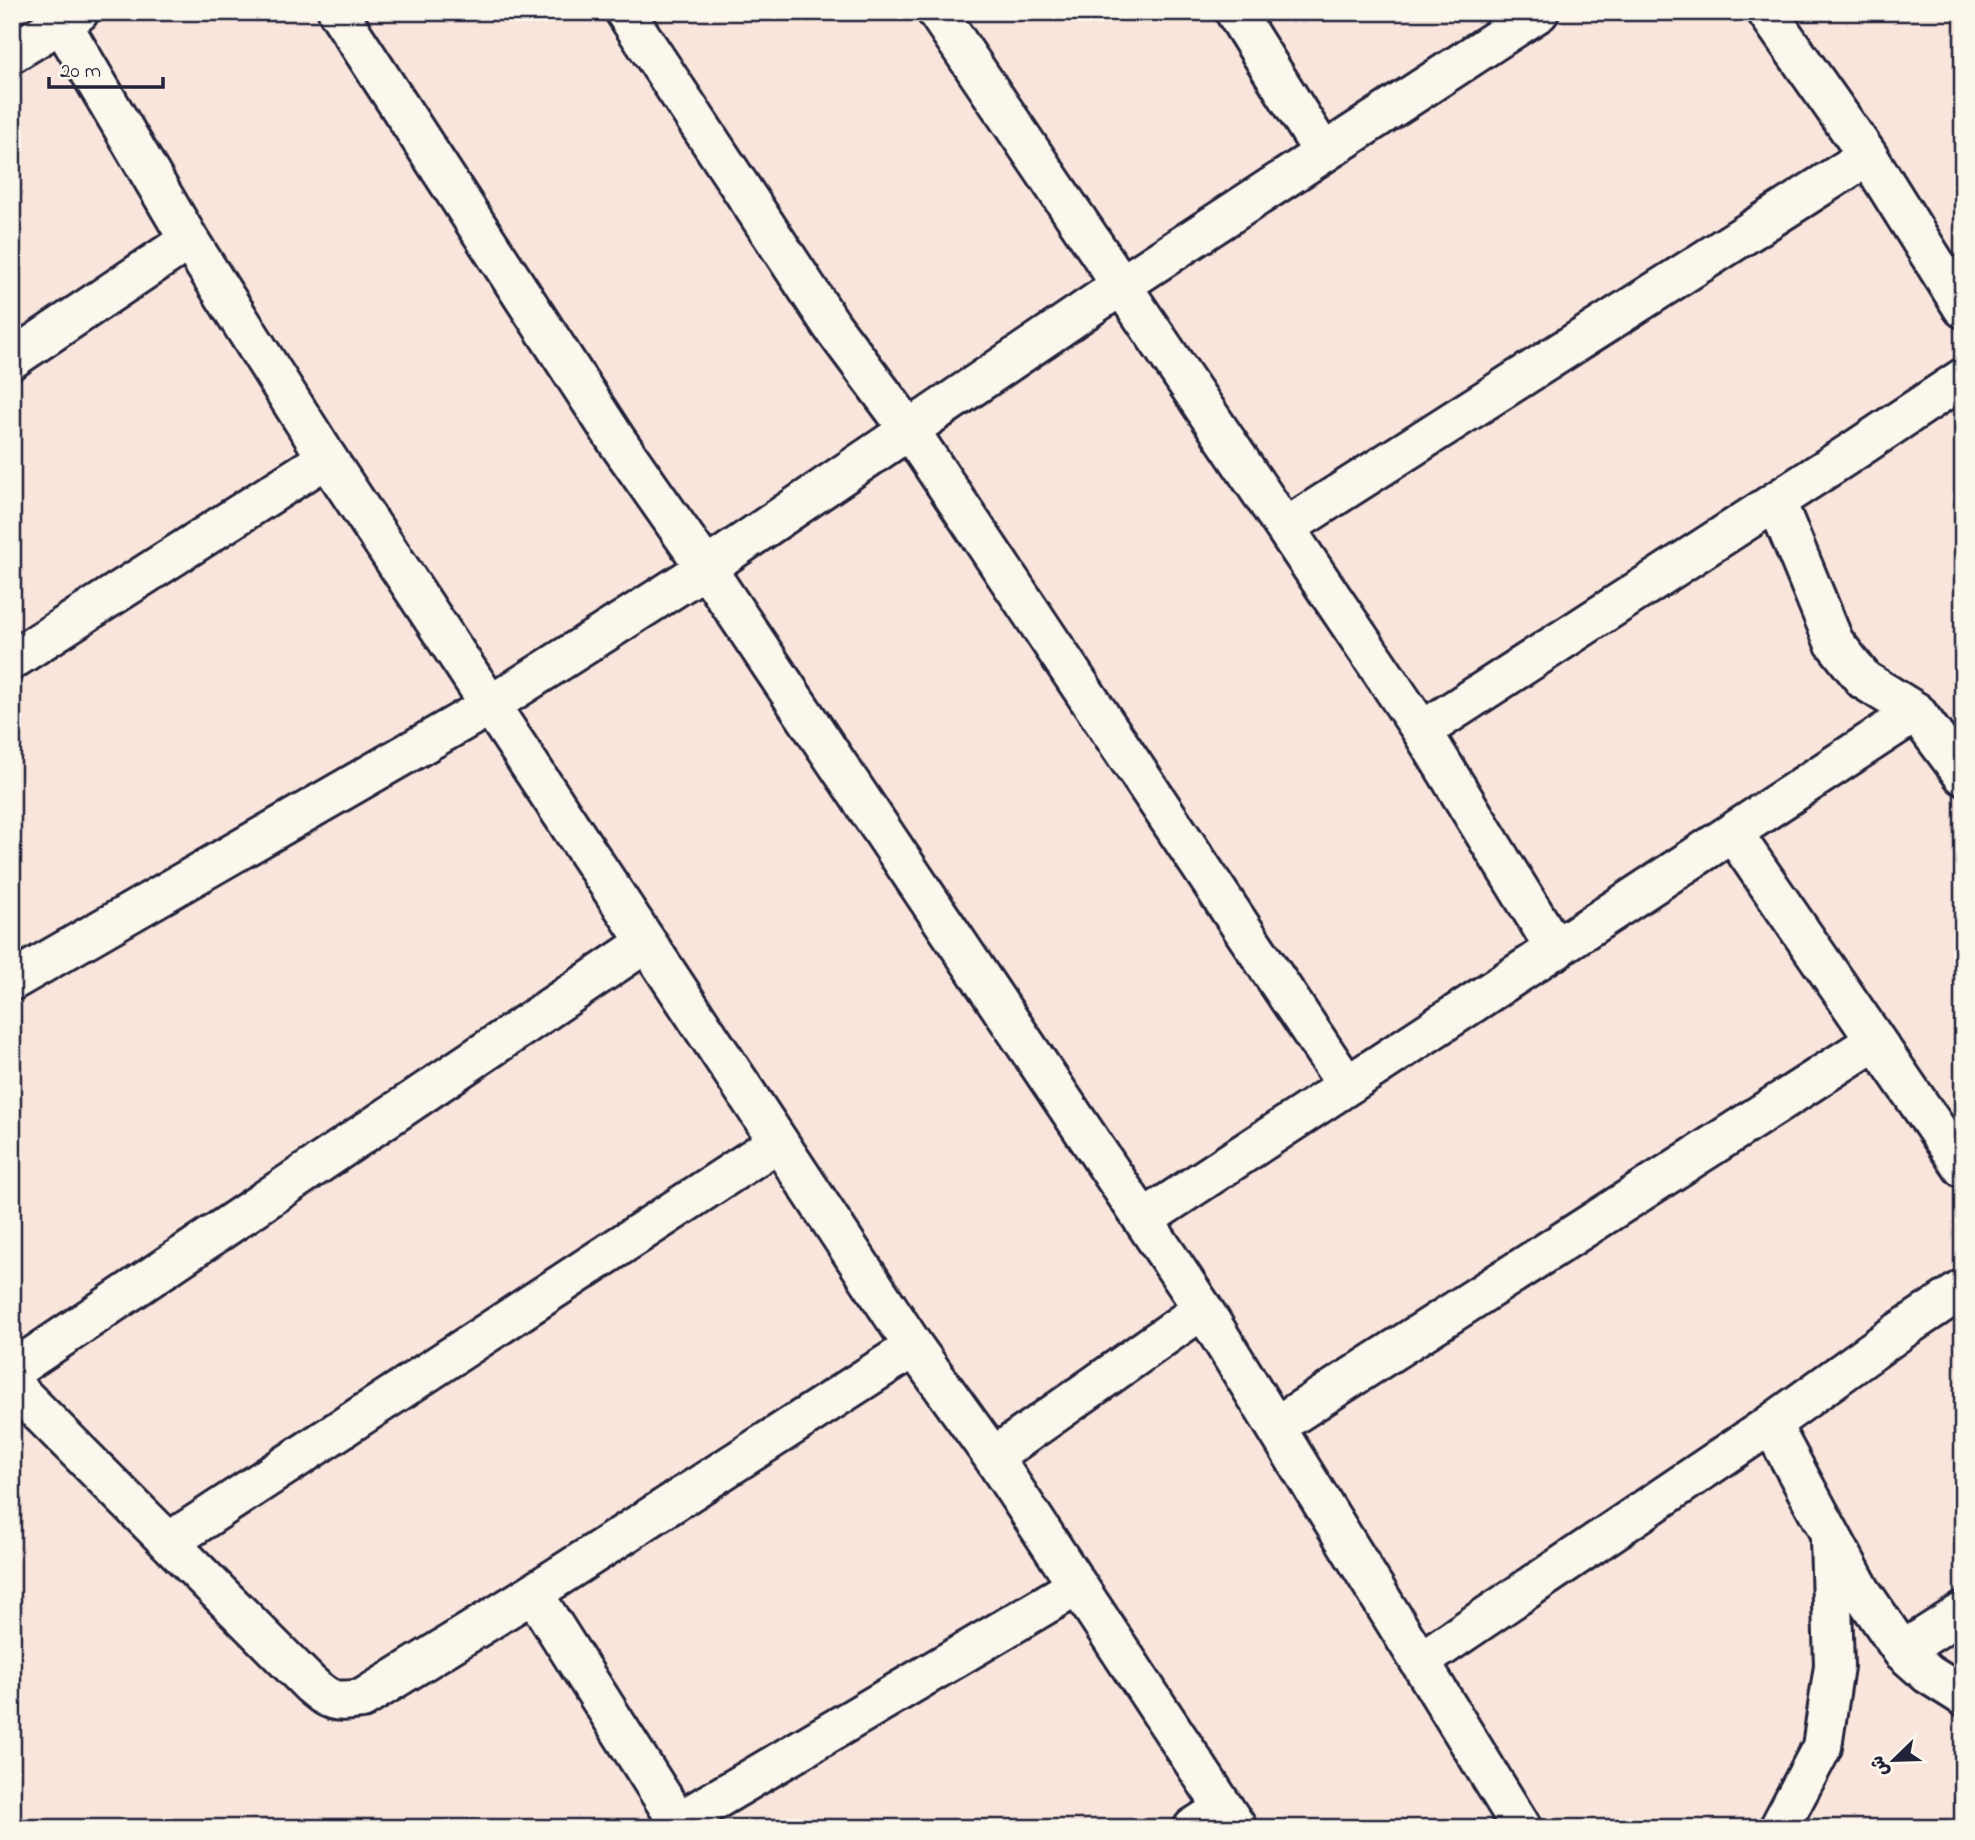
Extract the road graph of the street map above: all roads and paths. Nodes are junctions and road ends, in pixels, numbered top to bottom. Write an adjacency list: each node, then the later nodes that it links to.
1 (338, 12): 20 (street)
2 (625, 12): 16 (street)
3 (937, 12): 12 (street)
4 (1235, 12): 9 (street)
5 (1539, 12): 9 (street)
6 (1767, 12): 10 (street)
7 (65, 16): 8 (street); 11 (street)
8 (12, 54)
9 (1323, 152): 12 (street)
10 (1868, 156): 13 (street); 19 (street)
11 (190, 240): 14 (street); 17 (street)
12 (1122, 285): 16 (street); 19 (street)
13 (1963, 308)
14 (12, 359)
15 (1963, 378): 18 (street)
16 (908, 428): 20 (street); 31 (street)
17 (327, 458): 21 (street); 22 (street)
18 (1776, 501): 23 (street); 24 (street)
19 (1286, 528): 24 (street)
20 (706, 568): 22 (street); 34 (street)
21 (12, 660)
22 (489, 706): 27 (street); 29 (street)
23 (1916, 712): 25 (street); 26 (street)
24 (1422, 731): 28 (street)
25 (1963, 775)
26 (1733, 833): 28 (street); 30 (street)
27 (646, 943): 32 (street); 38 (street)
28 (1556, 950): 31 (street)
29 (12, 981)
30 (1875, 1041): 33 (street); 41 (street)
31 (1346, 1084): 34 (street)
32 (778, 1142): 37 (street); 44 (street)
33 (1963, 1167)
34 (1144, 1219): 36 (street)
35 (1963, 1289): 40 (street)
36 (1203, 1309): 41 (street); 42 (street)
37 (914, 1348): 42 (street); 46 (street)
38 (12, 1371)
39 (12, 1385): 44 (street)
40 (1771, 1424): 43 (street); 49 (street)
41 (1276, 1426): 49 (street)
42 (993, 1457): 45 (street)
43 (1830, 1534): 48 (street); 54 (street)
44 (169, 1542): 46 (street)
45 (1077, 1586): 51 (street); 52 (street)
46 (533, 1593): 52 (street)
47 (1963, 1612): 48 (street)
48 (1902, 1651): 50 (street)
49 (1421, 1661): 53 (street)
50 (1963, 1696)
51 (1218, 1821)
52 (680, 1825)
53 (1522, 1828)
54 (1779, 1828)

